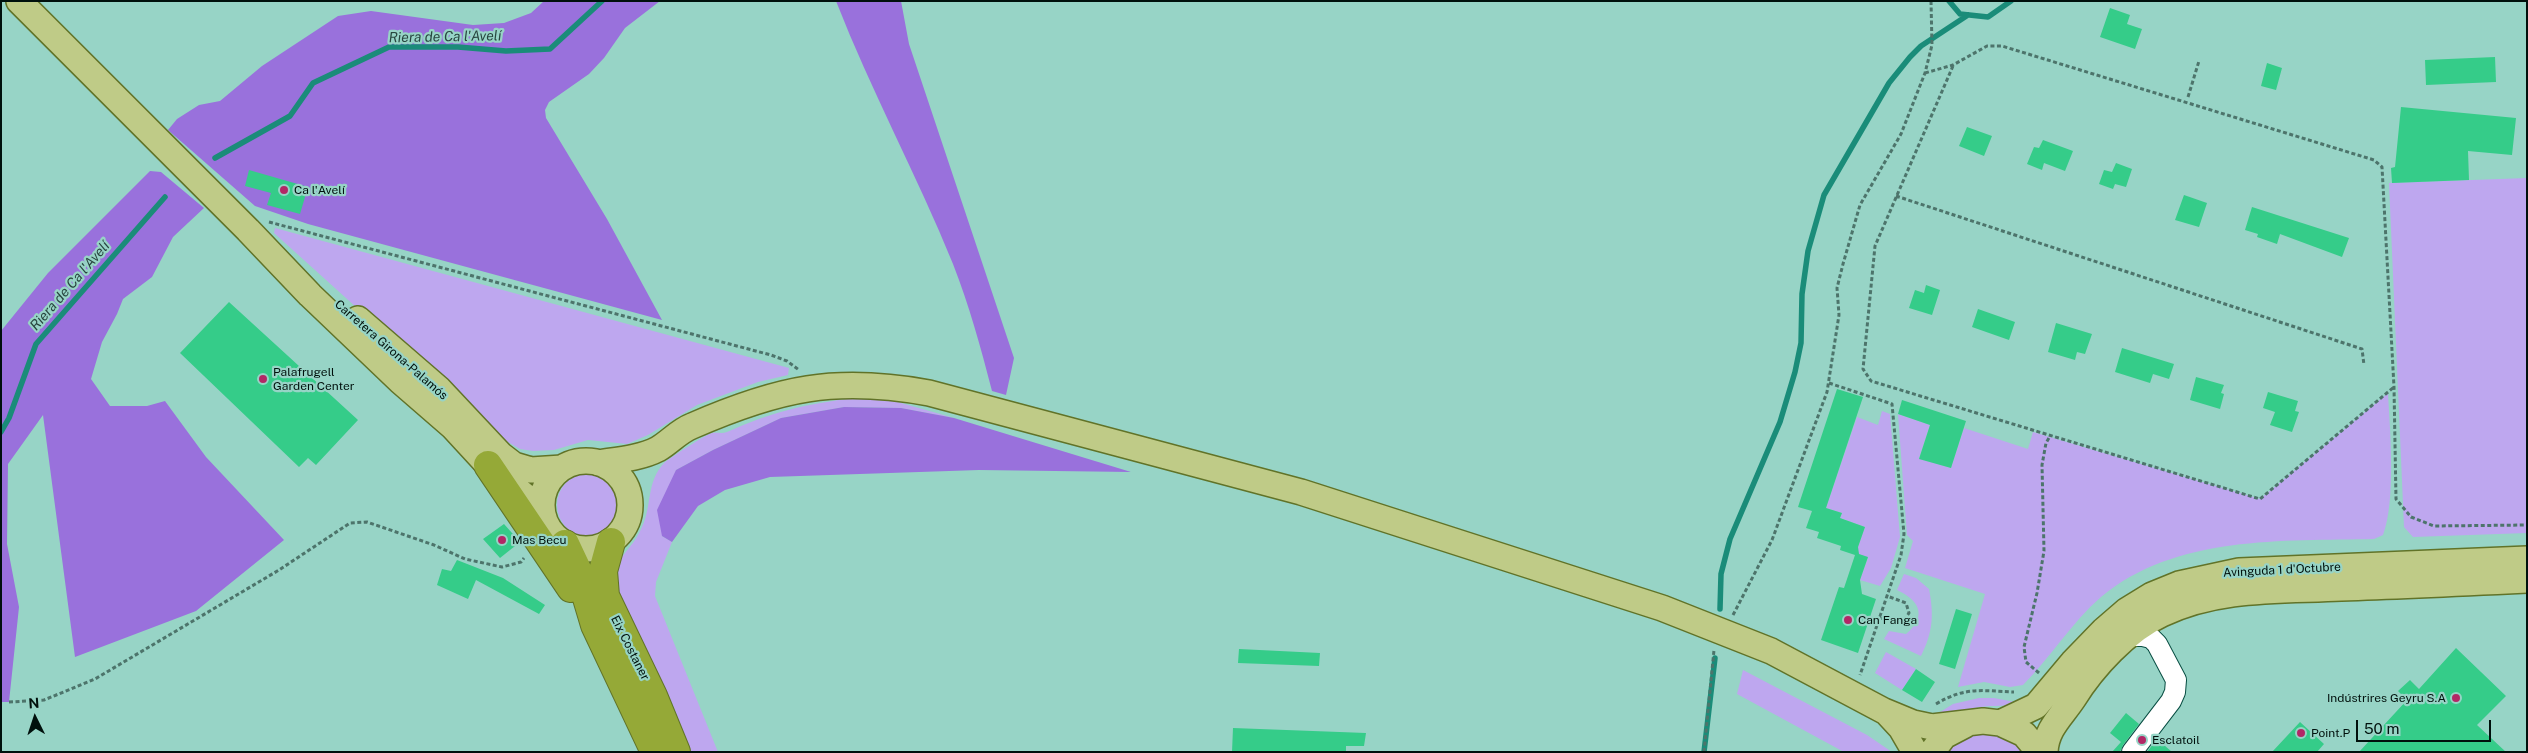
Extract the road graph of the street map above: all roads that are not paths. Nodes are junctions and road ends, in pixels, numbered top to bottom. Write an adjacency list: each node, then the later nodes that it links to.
1 (19, 1): 2 (main road)
2 (244, 226): 5 (main road, Carretera Girona-Palamós); 6 (main road, Carretera Girona-Palamós)
3 (657, 450): 4 (main road); 7 (main road); 15 (main road)
4 (598, 462): 6 (main road); 7 (main road)
5 (488, 464): 8 (main road, Carretera Girona-Palamós); 13 (highway)
6 (562, 468): 8 (main road)
7 (631, 503): 9 (main road)
8 (542, 504): 10 (main road)
9 (611, 542): 10 (main road); 19 (highway, Eix Costaner)
10 (565, 544): 13 (highway, Eix Costaner)
11 (2527, 559): 16 (main road, Avinguda 1 d'Octubre)
12 (2527, 580): 14 (main road, Avinguda 1 d'Octubre)
13 (595, 625): 18 (highway, Eix Costaner)
14 (2129, 636): 23 (main road, Avinguda 1 d'Octubre); 24 (lane)
15 (1884, 710): 17 (main road); 20 (main road)
16 (2000, 723): 17 (main road); 22 (main road)
17 (1967, 724): 21 (main road)
18 (655, 752)
19 (676, 752)
20 (1915, 752)
21 (1932, 752)
22 (2039, 752)
23 (2045, 752)
24 (2132, 752)

